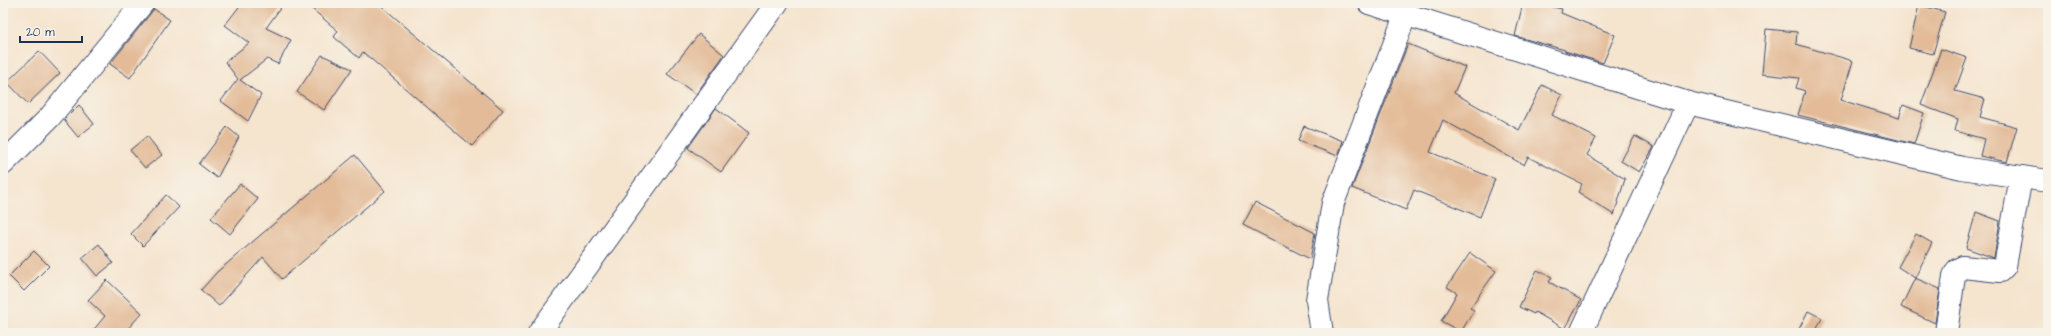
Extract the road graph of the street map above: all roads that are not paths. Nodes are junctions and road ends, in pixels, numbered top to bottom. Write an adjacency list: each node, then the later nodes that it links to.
1 (143, 3): 6 (street)
2 (777, 3): 9 (street)
3 (1369, 3): 4 (street)
4 (1405, 16): 5 (street); 10 (street)
5 (1688, 103): 7 (street); 11 (street)
6 (3, 164)
7 (2021, 177): 8 (street); 12 (street)
8 (2048, 181)
9 (539, 333)
10 (1322, 333)
11 (1581, 333)
12 (1946, 333)

